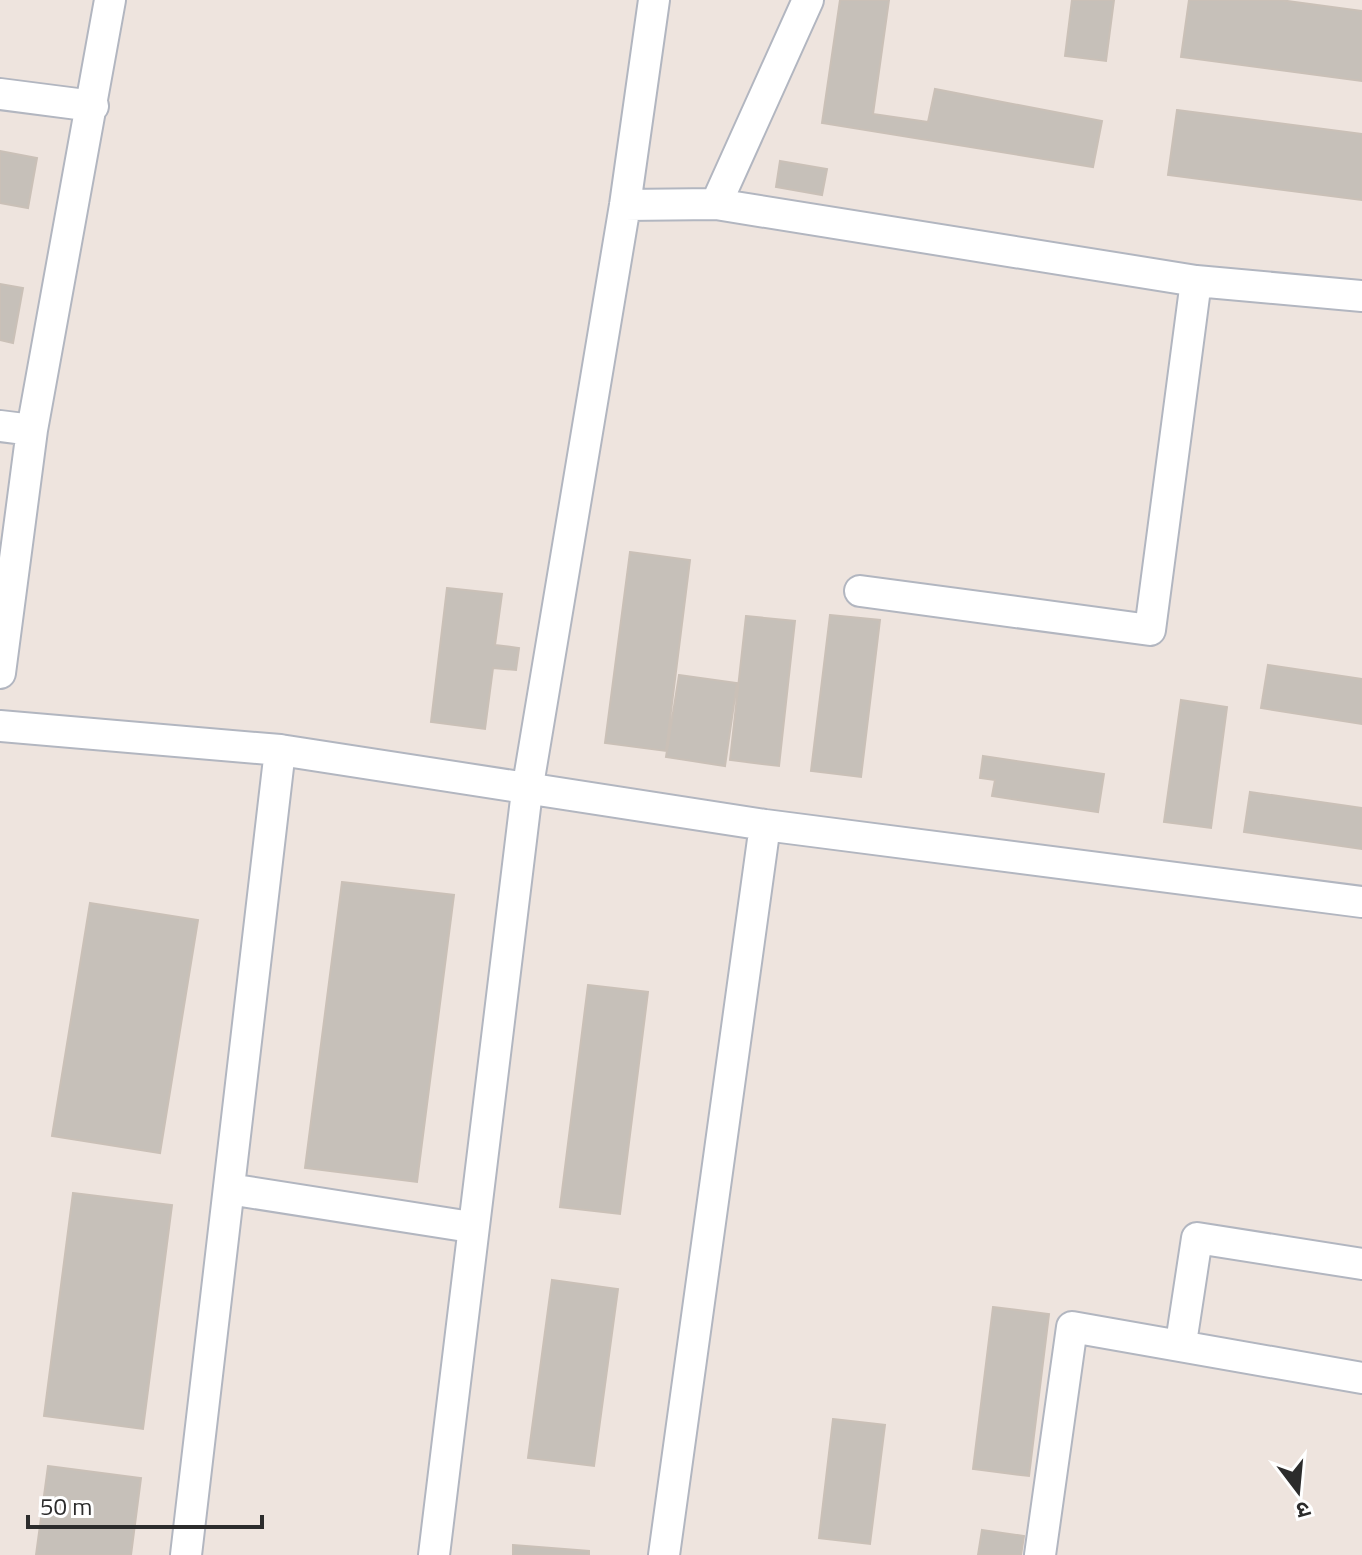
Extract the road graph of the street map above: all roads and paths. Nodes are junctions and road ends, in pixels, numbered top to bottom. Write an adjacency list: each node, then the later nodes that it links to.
1 (110, 0): 5 (street)
2 (654, 0): 7 (street)
3 (808, 0): 6 (street)
4 (0, 94): 5 (street)
5 (93, 106): 11 (street)
6 (716, 204): 7 (street); 8 (street)
7 (625, 205): 16 (street)
8 (1196, 281): 9 (street); 12 (street)
9 (1362, 296)
10 (0, 426): 11 (street)
11 (32, 430): 13 (street)
12 (860, 591)
13 (0, 673)
14 (0, 726): 15 (street)
15 (280, 750): 16 (street); 19 (street)
16 (527, 791): 17 (street); 20 (street)
17 (765, 825): 18 (street); 26 (street)
18 (1362, 902)
19 (229, 1189): 20 (street); 24 (street)
20 (471, 1227): 25 (street)
21 (1362, 1264): 22 (street)
22 (1181, 1343): 23 (street); 27 (street)
23 (1362, 1378)
24 (186, 1555)
25 (434, 1555)
26 (664, 1555)
27 (1040, 1555)

